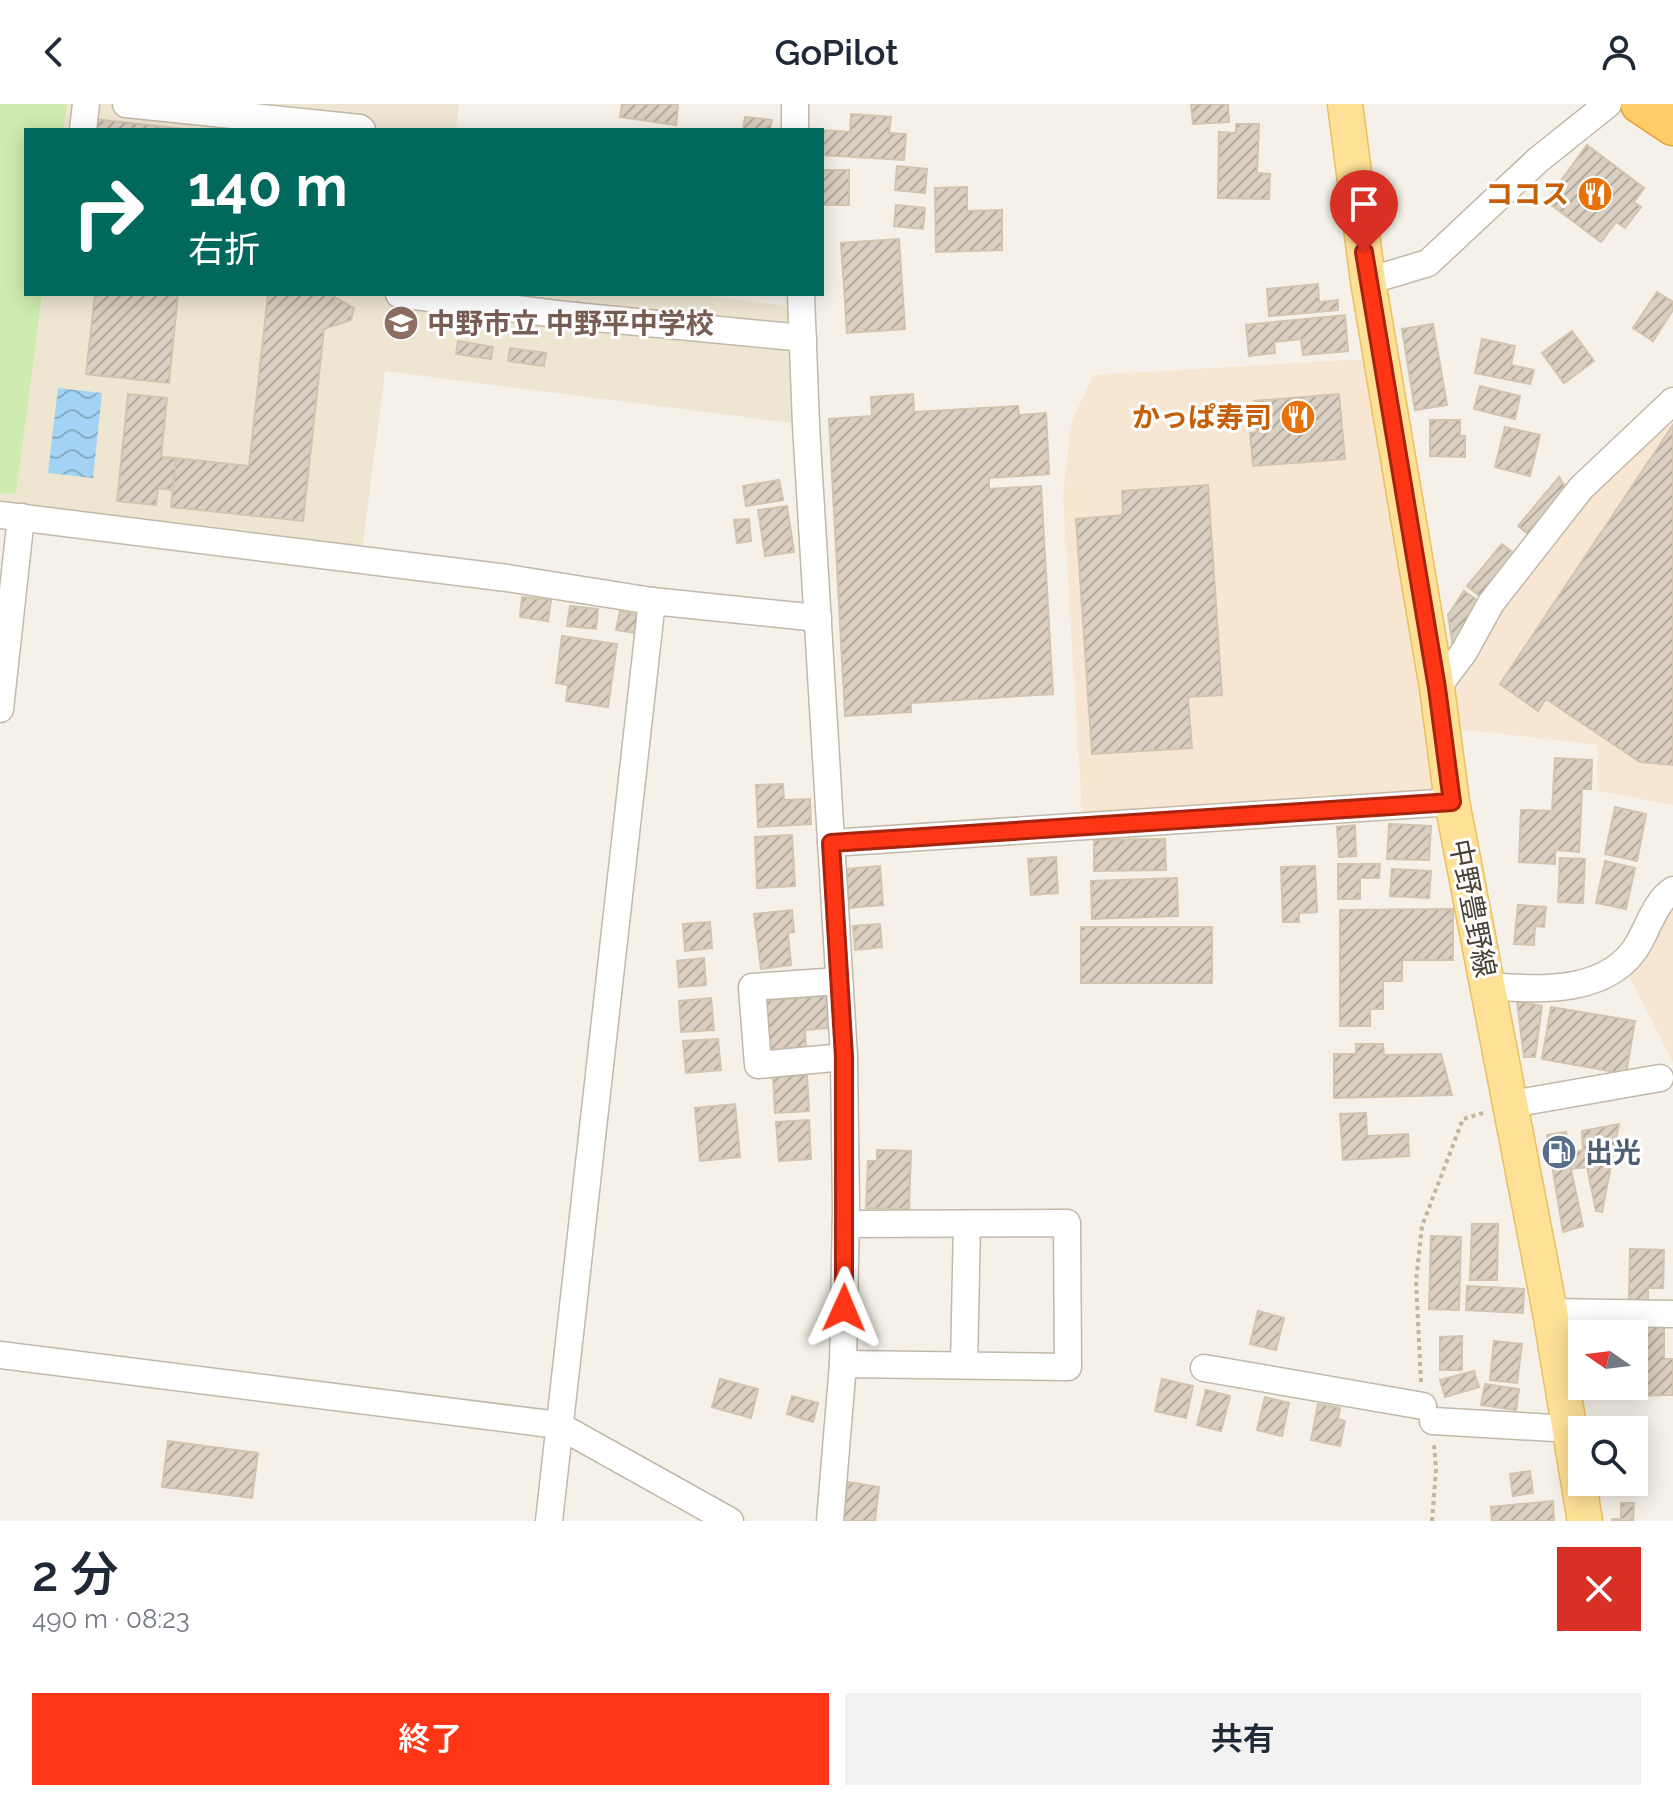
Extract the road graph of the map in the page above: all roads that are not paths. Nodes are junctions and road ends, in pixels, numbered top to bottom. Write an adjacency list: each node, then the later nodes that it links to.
1 (86, 104): 8 (street)
2 (126, 104): 9 (street)
3 (795, 104): 10 (street)
4 (1345, 104): 11 (main road, 中野豊野線)
5 (1608, 104): 11 (street)
6 (1640, 104): 7 (highway)
7 (1673, 126)
8 (83, 128)
9 (360, 128)
10 (795, 128)
11 (1368, 281): 19 (main road, 中野豊野線)
12 (415, 296): 14 (street)
13 (801, 296): 14 (street)
14 (803, 338): 18 (street)
15 (1673, 401): 19 (street)
16 (10, 516): 17 (street); 20 (street)
17 (652, 601): 18 (street); 38 (street)
18 (818, 618): 22 (street)
19 (1437, 688): 21 (main road, 中野豊野線)
20 (0, 709)
21 (1452, 802): 22 (street); 25 (main road, 中野豊野線)
22 (831, 843): 24 (street)
23 (1673, 890): 25 (street)
24 (839, 981): 26 (street); 26 (street)
25 (1488, 986): 28 (main road, 中野豊野線)
26 (844, 1057): 29 (street)
27 (1660, 1078): 28 (street)
28 (1512, 1104): 31 (main road, 中野豊野線)
29 (846, 1224): 30 (street); 34 (street)
30 (967, 1224): 35 (street); 35 (street)
31 (1550, 1312): 32 (street); 37 (main road, 中野豊野線)
32 (1673, 1314)
33 (0, 1355): 38 (street)
34 (843, 1364): 35 (street); 43 (street)
35 (964, 1365)
36 (1204, 1368): 39 (street)
37 (1569, 1416)
38 (558, 1425): 41 (street); 42 (street)
39 (1568, 1429)
40 (1581, 1496): 44 (main road, 中野豊野線)
41 (549, 1521)
42 (730, 1521)
43 (830, 1521)
44 (1585, 1521)

